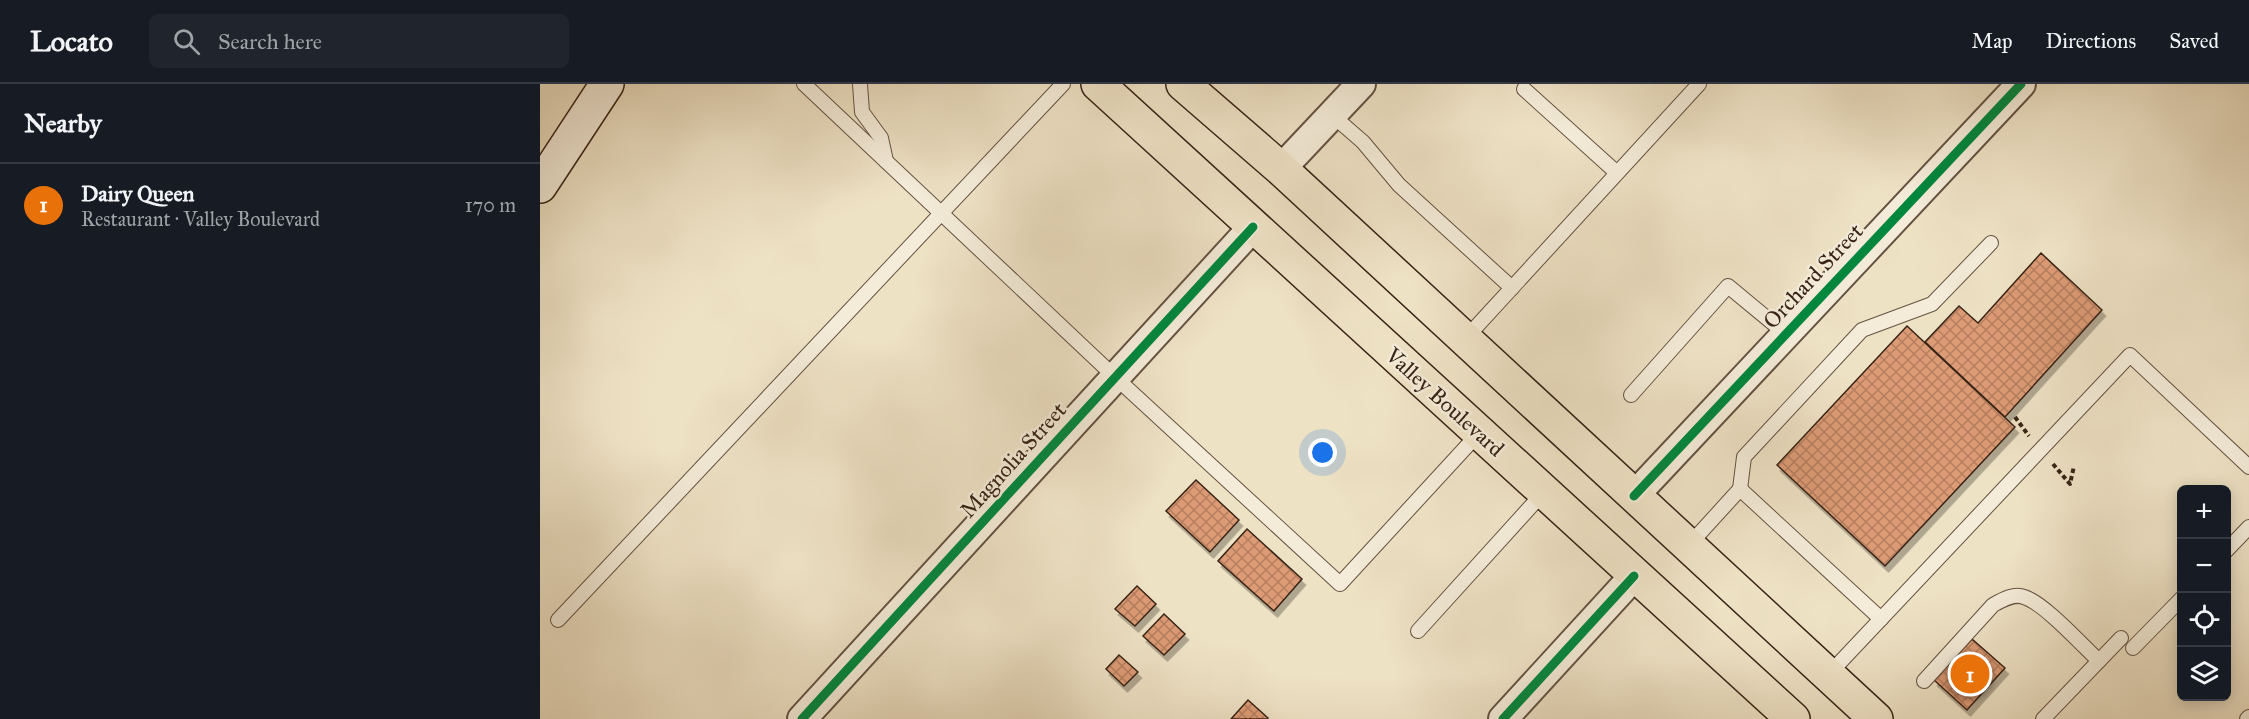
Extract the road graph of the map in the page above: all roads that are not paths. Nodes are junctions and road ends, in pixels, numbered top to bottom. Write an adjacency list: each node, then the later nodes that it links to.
1 (607, 84): 15 (main road)
2 (804, 84): 12 (lane)
3 (860, 84): 12 (lane)
4 (1063, 84): 16 (lane)
5 (1098, 84): 17 (main road, Valley Boulevard)
6 (1183, 84): 13 (main road)
7 (1361, 84): 11 (street)
8 (1699, 84): 14 (lane)
9 (2021, 84): 20 (street, Orchard Street)
10 (1524, 89): 14 (lane)
11 (1332, 115): 13 (street); 19 (lane)
12 (886, 161): 16 (lane)
13 (1281, 169): 21 (main road)
14 (1617, 173): 19 (lane)
15 (540, 186)
16 (940, 212): 22 (lane); 35 (lane)
17 (1253, 227): 22 (street, Magnolia Street); 24 (main road, Valley Boulevard)
18 (1991, 243): 26 (lane)
19 (1512, 288): 21 (lane)
20 (1786, 334): 23 (lane); 28 (street, Orchard Street)
21 (1465, 339): 28 (main road)
22 (1115, 377): 24 (lane); 42 (street, Magnolia Street)
23 (1631, 395)
24 (1479, 434): 27 (main road, Valley Boulevard)
25 (2249, 467): 34 (lane)
26 (1740, 489): 30 (lane); 34 (lane)
27 (1544, 493): 32 (main road, Valley Boulevard); 36 (lane)
28 (1634, 496): 30 (main road)
29 (2249, 527): 31 (lane)
30 (1689, 545): 40 (main road)
31 (2231, 546)
32 (1635, 576): 43 (street); 44 (main road, Valley Boulevard)
33 (2177, 602): 38 (lane)
34 (1881, 619): 40 (lane)
35 (558, 620)
36 (1418, 631)
37 (2121, 638): 39 (lane)
38 (2133, 648)
39 (2099, 661): 41 (lane); 46 (lane)
40 (1829, 674): 45 (main road)
41 (1924, 681)
42 (802, 719)
43 (1503, 719)
44 (1793, 719)
45 (1876, 719)
46 (2043, 719)

